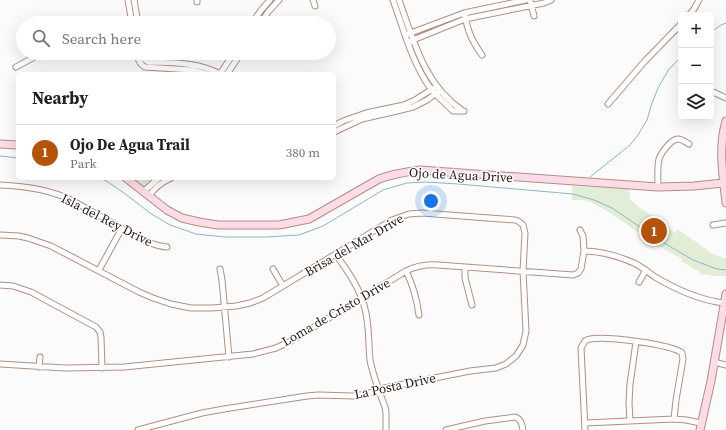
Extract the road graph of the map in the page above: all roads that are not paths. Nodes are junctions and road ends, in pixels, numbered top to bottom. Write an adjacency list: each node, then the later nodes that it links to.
1 (128, 0): 13 (street)
2 (134, 0): 14 (street)
3 (270, 0): 15 (street)
4 (279, 0): 16 (street)
5 (393, 0): 20 (street)
6 (399, 0): 20 (street)
7 (526, 0): 12 (street)
8 (551, 0): 10 (street)
9 (699, 0): 11 (street)
10 (531, 3): 17 (street); 18 (street)
11 (692, 12)
12 (464, 13): 18 (street); 20 (street)
13 (131, 16)
14 (137, 16)
15 (257, 16)
16 (265, 16)
17 (534, 16)
18 (465, 19): 21 (street); 22 (street)
19 (678, 27): 37 (street)
20 (408, 34): 21 (street)
21 (411, 41): 34 (street)
22 (482, 55)
23 (29, 60): 29 (street)
24 (139, 60): 27 (street)
25 (229, 60): 32 (street)
26 (236, 60): 33 (street)
27 (143, 62): 28 (street)
28 (184, 66): 30 (street); 31 (street)
29 (16, 67)
30 (200, 72)
31 (215, 72)
32 (221, 72)
33 (228, 72)
34 (436, 90): 34 (street); 39 (street)
35 (714, 92): 36 (street)
36 (726, 98)
37 (608, 104)
38 (726, 121): 49 (street)
39 (348, 122): 40 (street); 41 (street); 42 (street)
40 (336, 125)
41 (352, 130)
42 (336, 131)
43 (0, 144): 45 (street)
44 (688, 144): 51 (street)
45 (16, 145)
46 (128, 180): 52 (street, Ojo de Agua Drive)
47 (157, 180): 52 (street)
48 (168, 180): 52 (street)
49 (725, 183): 51 (street, Ojo de Agua Drive); 53 (street)
50 (0, 185): 56 (street, Isla del Rey Drive)
51 (658, 187): 52 (street, Ojo de Agua Drive)
52 (146, 194)
53 (726, 203)
54 (726, 223): 55 (street)
55 (713, 225)
56 (122, 228): 59 (street, Isla del Rey Drive); 65 (street)
57 (580, 230): 60 (street, Loma de Cristo Drive)
58 (0, 235): 65 (street, Brisa del Mar Drive)
59 (167, 246)
60 (584, 251): 66 (street); 68 (street, Loma de Cristo Drive)
61 (336, 255): 68 (street, Brisa del Mar Drive); 71 (street, Brisa del Mar Drive); 73 (street)
62 (465, 267): 67 (street, Loma de Cristo Drive); 68 (street, Loma de Cristo Drive); 75 (street)
63 (220, 269): 76 (street)
64 (273, 269): 71 (street)
65 (99, 270): 76 (street, Brisa del Mar Drive)
66 (646, 270): 69 (street); 74 (street)
67 (406, 271): 73 (street, Loma de Cristo Drive); 77 (street)
68 (523, 271): 86 (street, La Posta Drive)
69 (639, 282)
70 (0, 285): 85 (street)
71 (283, 286): 76 (street, Brisa del Mar Drive)
72 (726, 294): 74 (street)
73 (362, 298): 80 (street, Loma de Cristo Drive); 86 (street)
74 (724, 303): 81 (street)
75 (472, 306)
76 (225, 307): 80 (street)
77 (419, 315)
78 (636, 342): 87 (street); 88 (street); 89 (street)
79 (40, 356): 84 (street)
80 (229, 357): 85 (street, Loma de Cristo Drive)
81 (714, 362): 83 (street); 90 (street)
82 (0, 364): 84 (street, Loma de Cristo Drive)
83 (726, 365)
84 (39, 367): 85 (street, Loma de Cristo Drive)
85 (102, 368)
86 (379, 390): 91 (street, La Posta Drive); 92 (street)
87 (674, 419): 88 (street); 90 (street)
88 (630, 421): 89 (street)
89 (585, 423): 95 (street)
90 (701, 426)
91 (138, 430)
92 (386, 430)
93 (446, 430): 94 (street)
94 (523, 430)
95 (585, 430)

